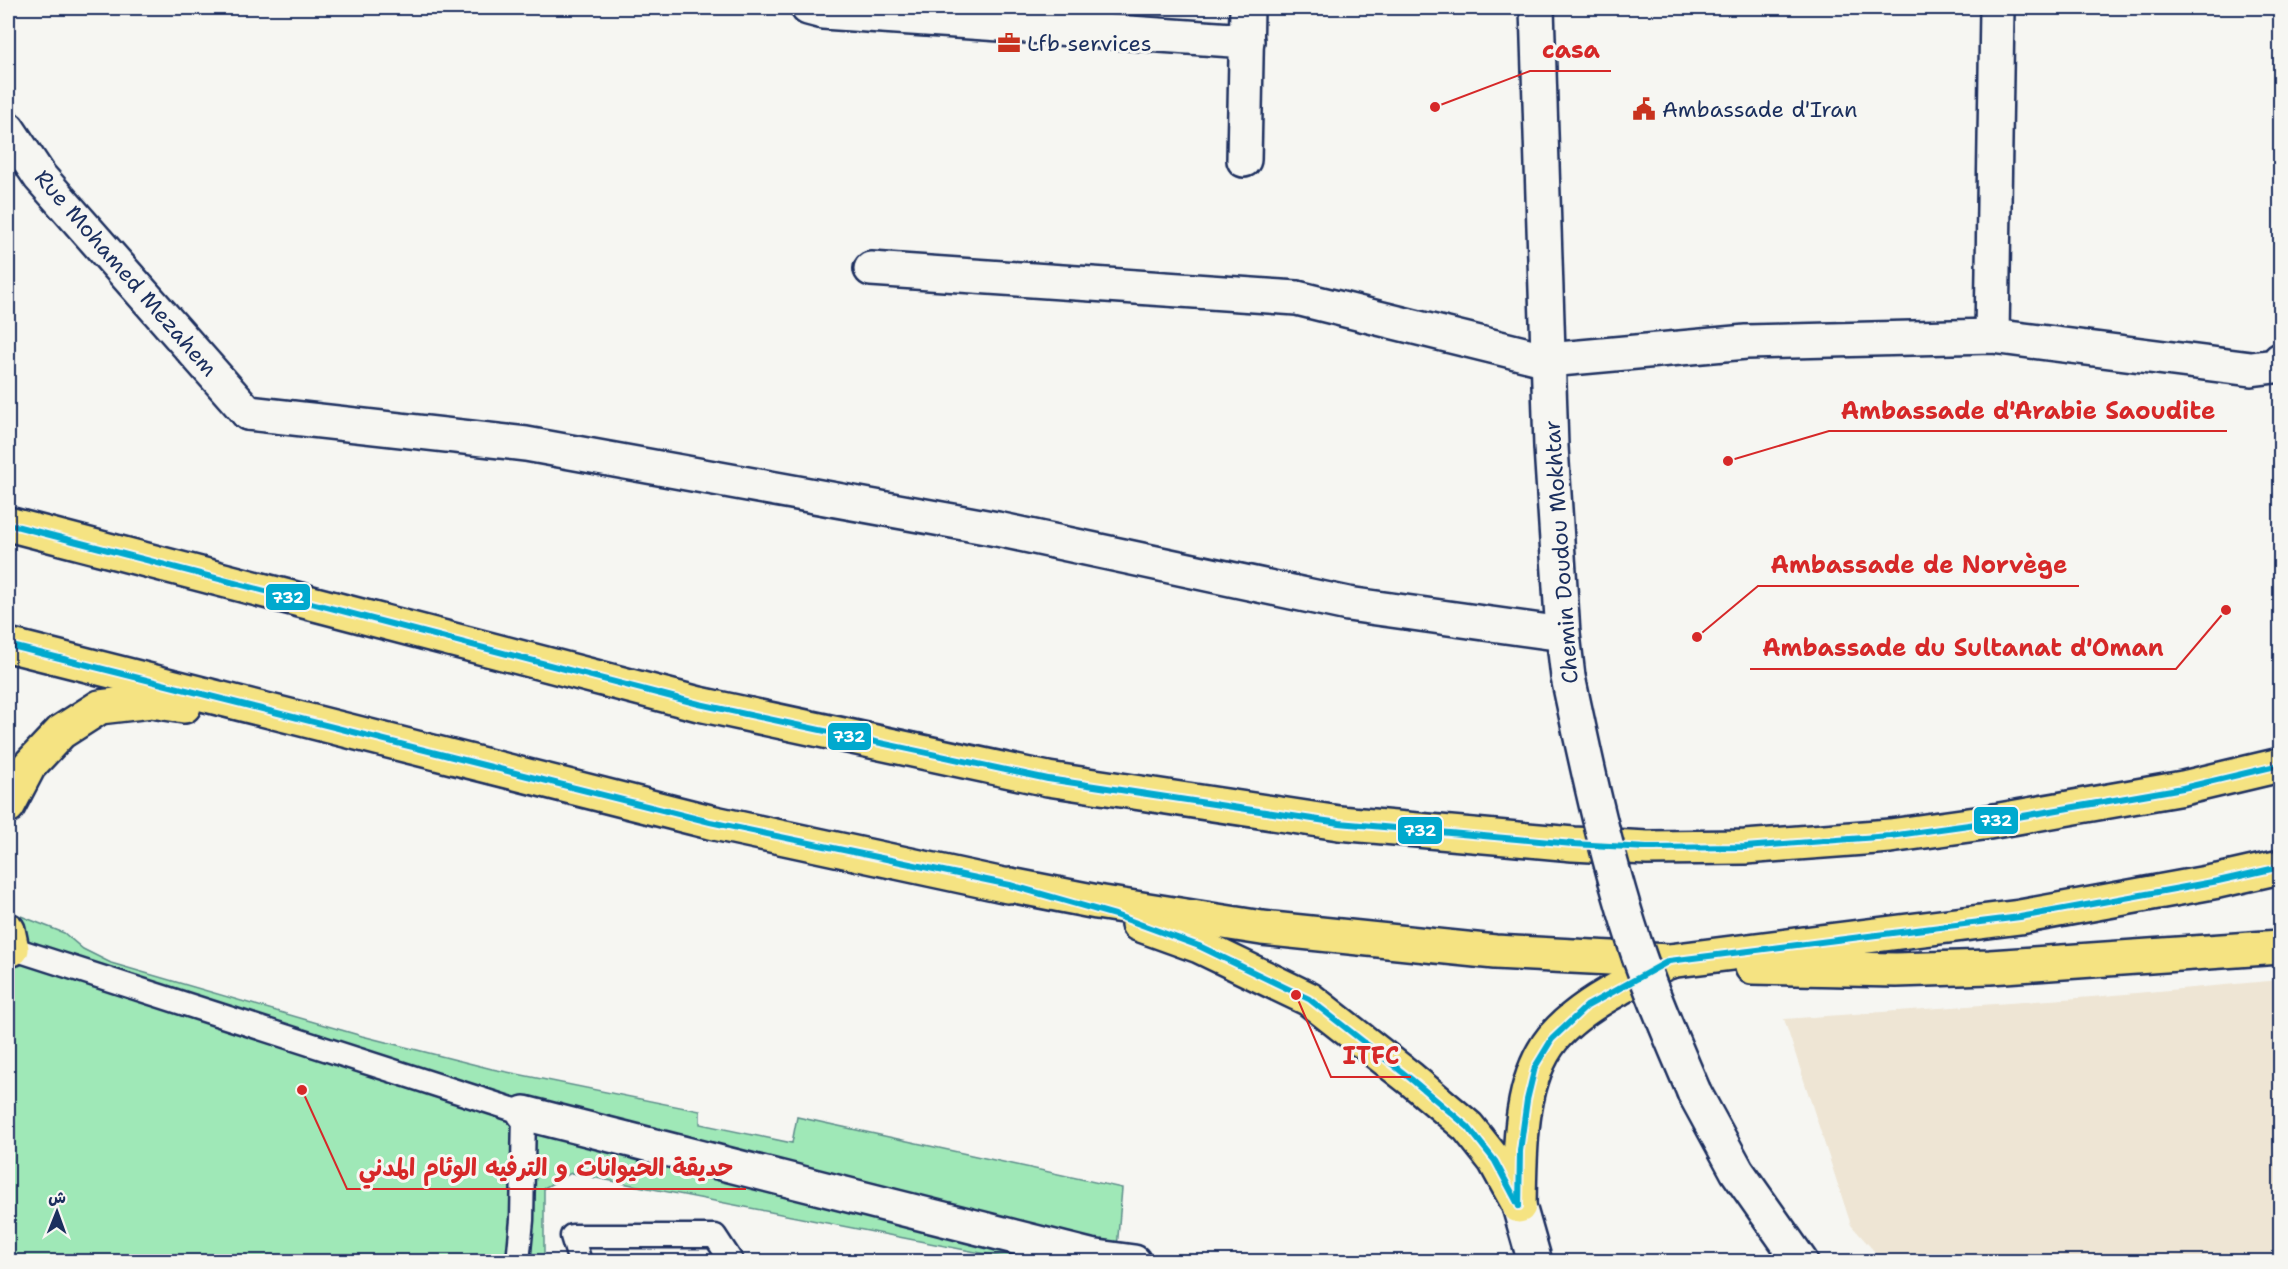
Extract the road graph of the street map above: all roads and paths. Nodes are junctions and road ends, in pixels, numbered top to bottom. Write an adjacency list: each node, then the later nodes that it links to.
1 (808, 8): 5 (street)
2 (1247, 8): 5 (street)
3 (1537, 8): 10 (street, Chemin Doudou Mokhtar)
4 (1997, 8): 9 (street)
5 (1247, 42): 7 (street)
6 (8, 129): 13 (street, Rue Mohamed Mezahem)
7 (1244, 160)
8 (871, 268): 10 (street)
9 (1992, 336): 10 (street); 11 (street)
10 (1548, 360): 13 (street, Chemin Doudou Mokhtar)
11 (2280, 360)
12 (8, 524): 18 (highway)
13 (1563, 634): 32 (street, Chemin Doudou Mokhtar, bridge)
14 (8, 645): 15 (highway)
15 (330, 725): 19 (highway); 21 (highway)
16 (2280, 760): 18 (highway)
17 (2280, 765): 18 (highway)
18 (2249, 773)
19 (8, 806)
20 (2280, 867): 24 (highway)
21 (1010, 885): 24 (highway); 26 (highway)
22 (9, 942): 25 (lane)
23 (2280, 948): 24 (highway)
24 (1670, 961): 26 (highway)
25 (524, 1113): 27 (lane); 30 (street)
26 (1519, 1206): 31 (street)
27 (518, 1262)
28 (580, 1262): 29 (lane)
29 (732, 1262)
30 (1134, 1262)
31 (1535, 1262)
32 (1801, 1262)

